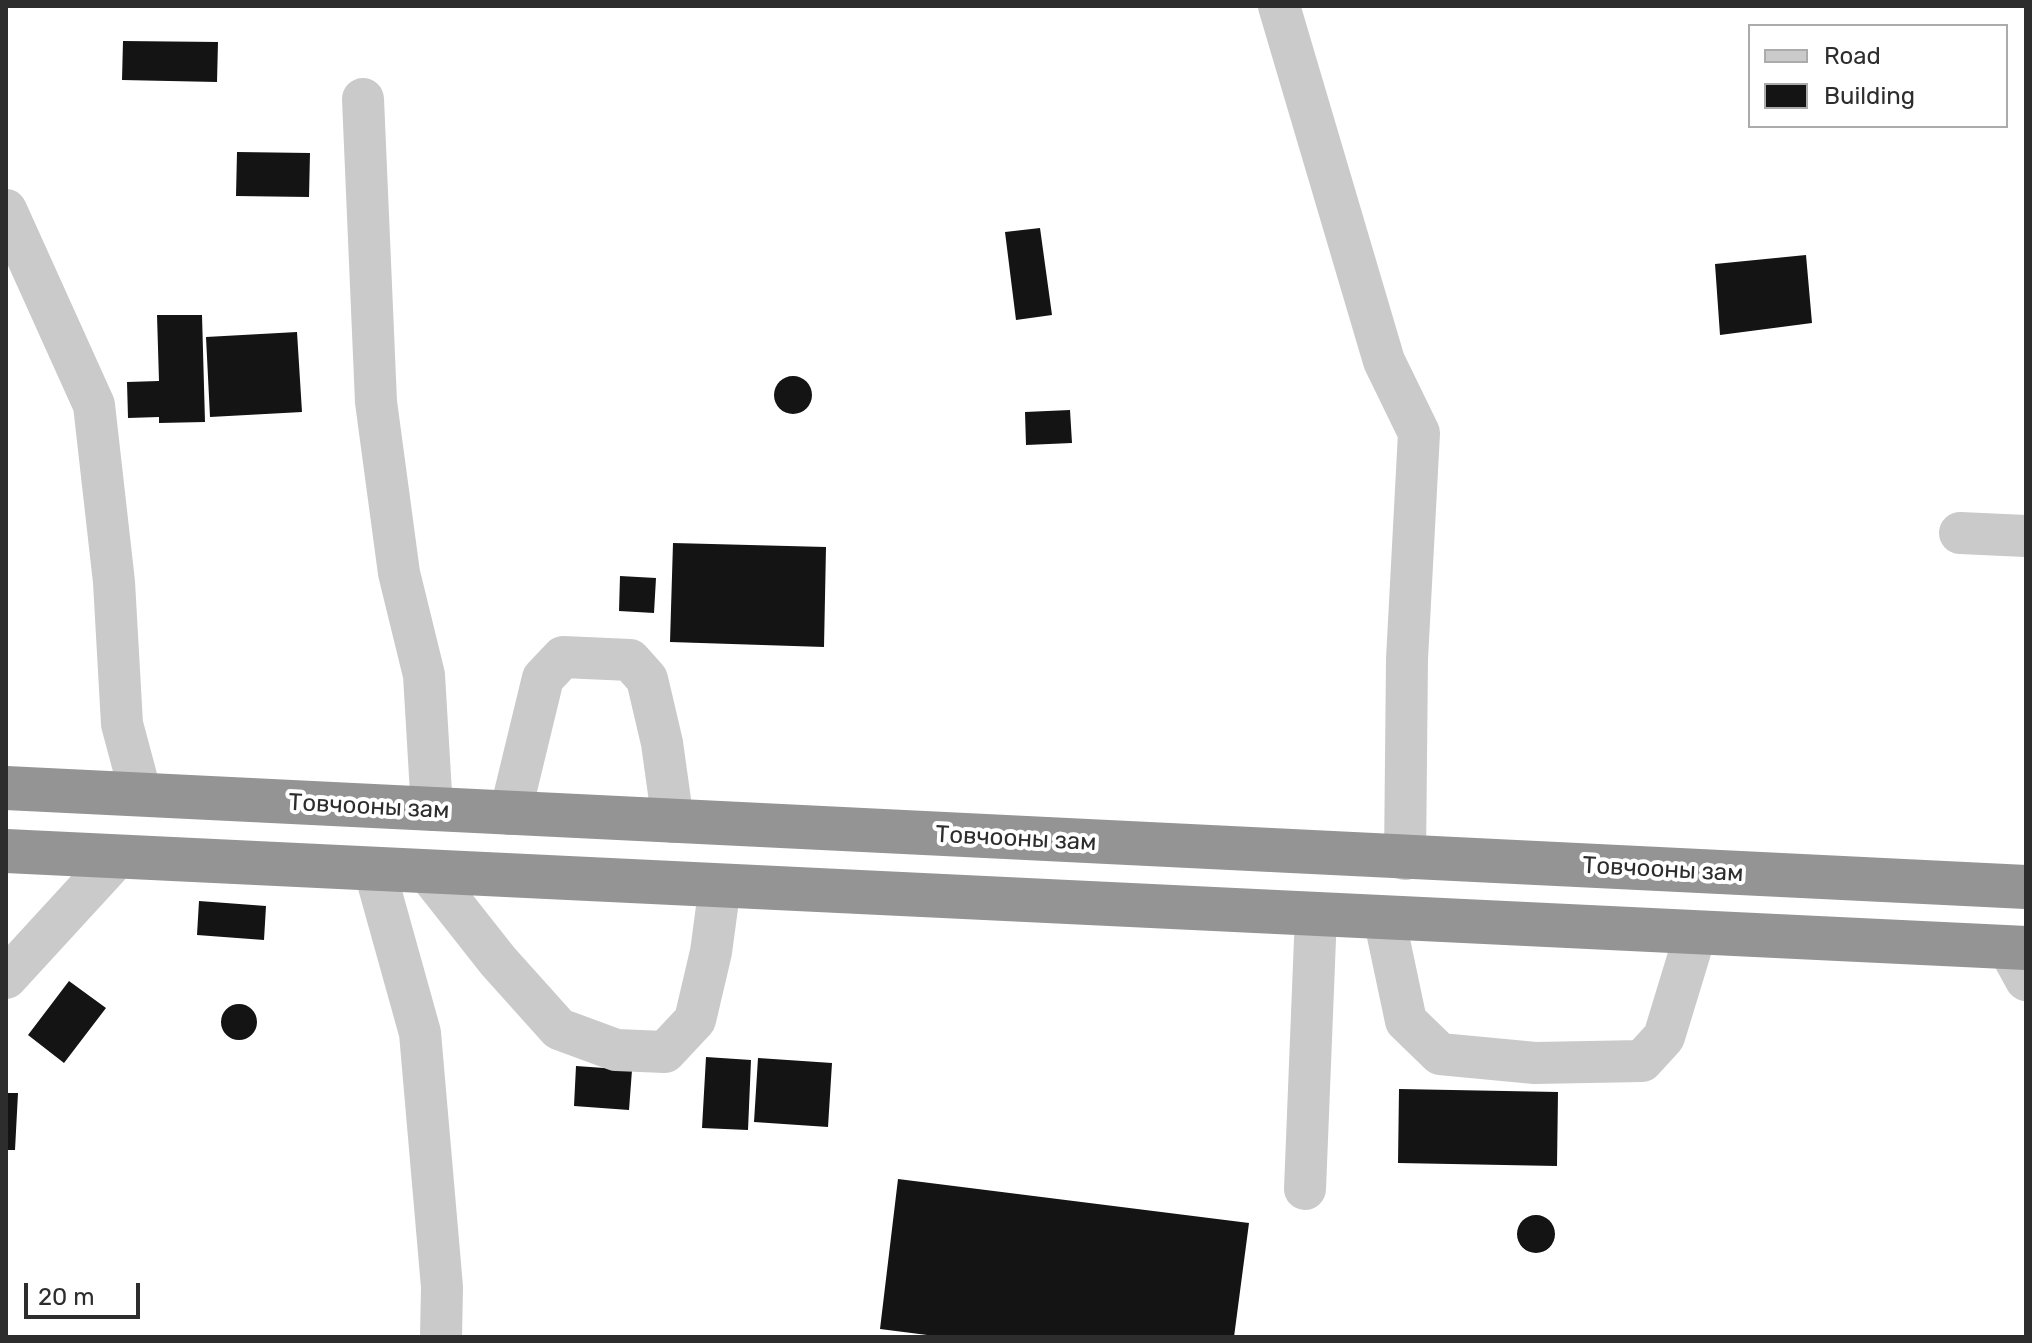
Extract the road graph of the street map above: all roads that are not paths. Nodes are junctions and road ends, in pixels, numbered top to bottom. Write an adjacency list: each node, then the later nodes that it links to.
1 (1279, 6): 13 (lane)
2 (363, 99): 8 (lane)
3 (6, 210): 7 (lane)
4 (1960, 533): 5 (lane)
5 (2026, 536)
6 (6, 788): 7 (highway, Товчооны зам)
7 (141, 795): 8 (highway, Товчооны зам)
8 (432, 810): 9 (highway, Товчооны зам)
9 (510, 814): 10 (highway, Товчооны зам); 10 (lane)
10 (673, 822): 13 (highway, Товчооны зам)
11 (6, 851): 12 (highway)
12 (118, 856): 14 (highway); 22 (lane)
13 (1405, 859): 17 (highway, Товчооны зам)
14 (374, 868): 15 (highway); 24 (lane)
15 (427, 871): 16 (highway); 16 (lane)
16 (720, 885): 18 (highway)
17 (2026, 887)
18 (1316, 914): 19 (highway); 23 (lane)
19 (1384, 917): 20 (highway); 20 (lane)
20 (1696, 932): 21 (highway)
21 (2020, 958)
22 (6, 978)
23 (1305, 1189)
24 (441, 1337)

